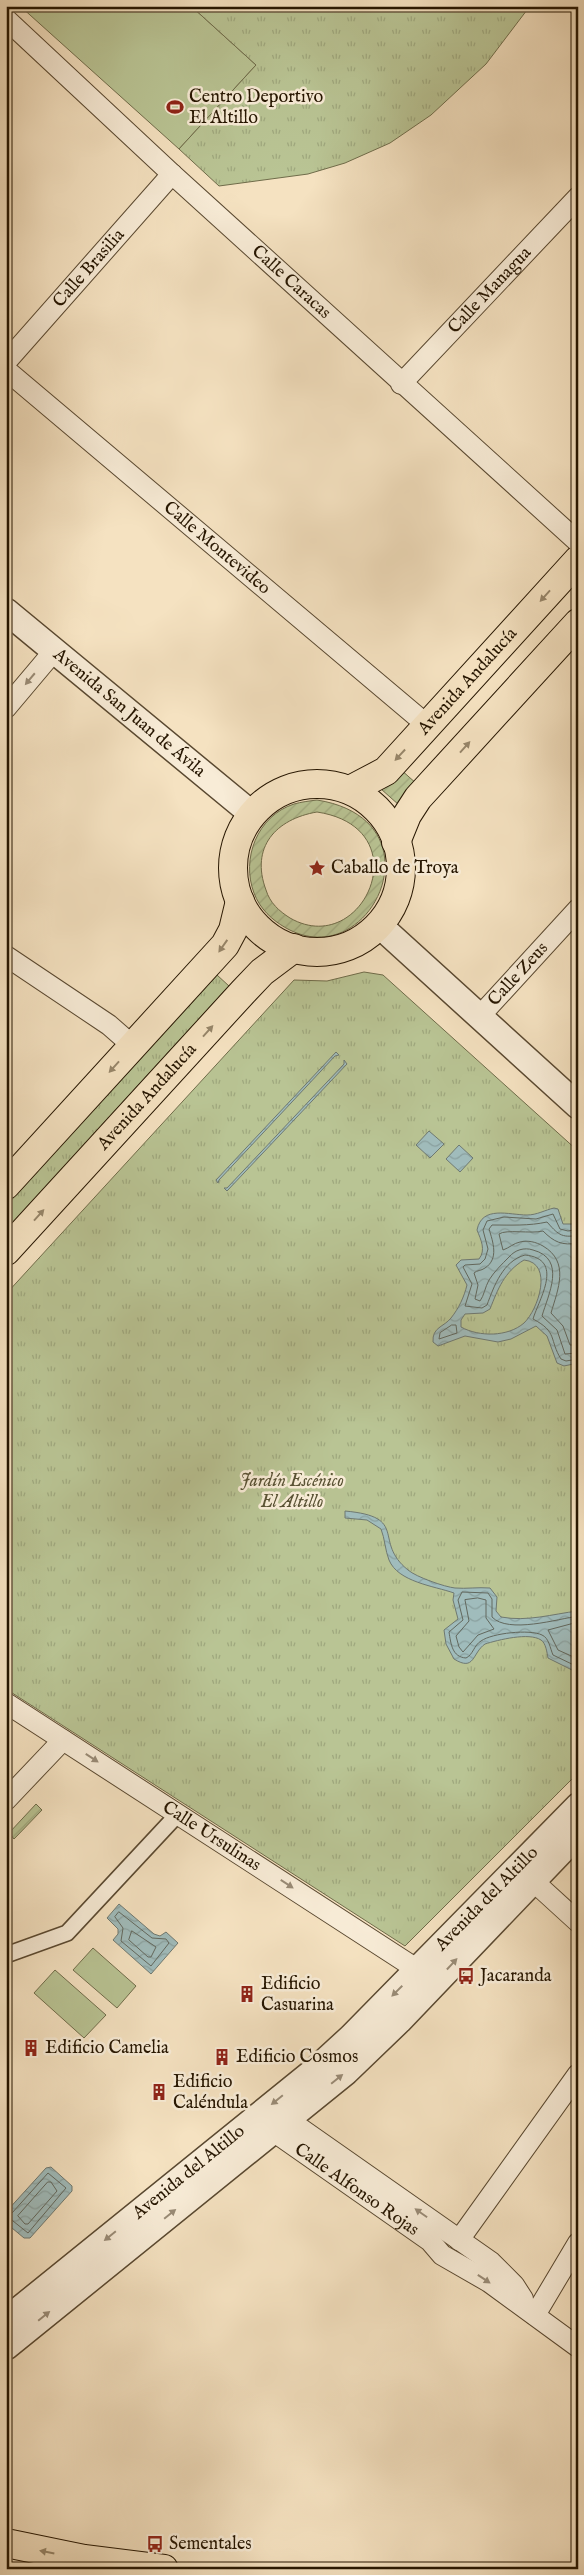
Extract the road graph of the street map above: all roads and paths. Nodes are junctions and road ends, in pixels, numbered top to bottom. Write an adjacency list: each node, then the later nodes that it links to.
1 (6, 19): 2 (street, Calle Caracas)
2 (172, 174): 4 (street, Calle Brasilia); 6 (street, Calle Caracas)
3 (578, 197): 6 (street, Calle Managua)
4 (6, 362)
5 (6, 370): 13 (street, Calle Montevideo)
6 (402, 384): 7 (street, Calle Caracas)
7 (578, 542)
8 (578, 560): 13 (main road, Avenida Andalucía, one-way to 13)
9 (6, 612): 11 (street, Avenida San Juan de Ávila)
10 (578, 623): 16 (main road, one-way to 10)
11 (54, 651): 12 (street, one-way to 12); 15 (street, Avenida San Juan de Ávila)
12 (6, 708)
13 (427, 725): 14 (main road, Avenida Andalucía, one-way to 14)
14 (350, 790): 15 (main road); 16 (main road)
15 (252, 814): 17 (main road)
16 (396, 842): 19 (main road)
17 (240, 901): 20 (main road); 23 (main road, one-way to 23)
18 (578, 909): 22 (street, Calle Zeus)
19 (379, 925): 20 (main road); 22 (street)
20 (294, 948): 26 (main road, Avenida Andalucía, one-way to 20)
21 (6, 956): 23 (street)
22 (479, 1017): 24 (street)
23 (133, 1046): 25 (main road, one-way to 25)
24 (578, 1106)
25 (6, 1185)
26 (6, 1251)
27 (6, 1703): 28 (street, Calle Ursulinas)
28 (64, 1740): 29 (street); 31 (street, Calle Ursulinas, one-way to 31)
29 (6, 1800)
30 (578, 1806): 36 (street, Avenida del Altillo)
31 (178, 1814): 35 (street); 36 (street, Calle Ursulinas, one-way to 36)
32 (578, 1834): 33 (street, Avenida del Altillo)
33 (532, 1880): 34 (street); 38 (street, Avenida del Altillo, one-way to 33)
34 (578, 1922)
35 (6, 1955)
36 (418, 1970): 43 (street, Avenida del Altillo, one-way to 43)
37 (578, 2074): 39 (street)
38 (280, 2125): 39 (street, Calle Alfonso Rojas, one-way to 38); 41 (street, Calle Alfonso Rojas); 44 (street, Avenida del Altillo, one-way to 38)
39 (458, 2239): 41 (street); 42 (street, Calle Alfonso Rojas)
40 (578, 2243): 42 (street)
41 (445, 2255): 42 (street, Calle Alfonso Rojas, one-way to 42)
42 (535, 2315): 45 (street)
43 (6, 2320)
44 (6, 2347)
45 (578, 2347)
46 (6, 2543): 47 (main road, one-way to 46)
47 (164, 2569)

